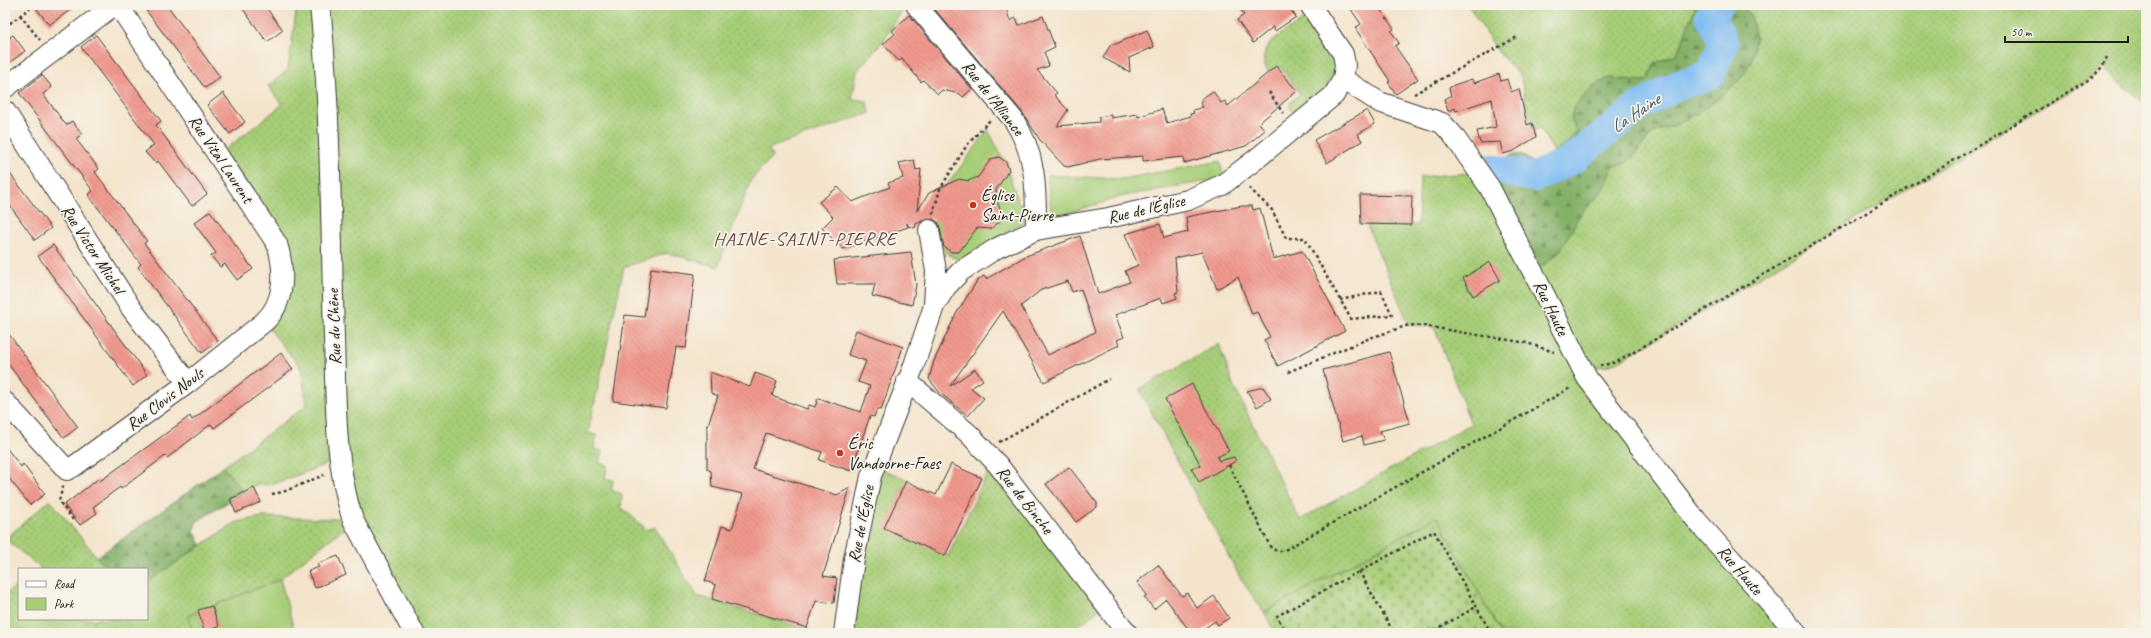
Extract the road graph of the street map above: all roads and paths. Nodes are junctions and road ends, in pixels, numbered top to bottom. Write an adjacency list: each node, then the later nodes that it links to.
1 (34, 5): 7 (path)
2 (114, 5): 10 (street)
3 (118, 5): 24 (street, Rue Vital Laurent)
4 (320, 5): 35 (street, Rue du Chêne)
5 (916, 5): 15 (street, Rue de l'Alliance)
6 (1310, 5): 12 (street)
7 (20, 15): 8 (path); 10 (path)
8 (5, 27)
9 (1517, 36): 16 (path)
10 (50, 54): 13 (street)
11 (2107, 57): 25 (path)
12 (1343, 79): 16 (street, Rue Haute); 18 (street, Rue de l'Église)
13 (5, 88)
14 (1269, 92): 18 (path)
15 (1002, 106): 20 (path); 21 (street, Rue de l'Alliance)
16 (1391, 107): 25 (street, Rue Haute)
17 (5, 111): 29 (street, Rue Victor Michel)
18 (1287, 134): 19 (street, Rue de l'Église)
19 (1235, 175): 21 (street, Rue de l'Église); 22 (path)
20 (929, 230): 23 (street, Rue de l'Église)
21 (1036, 230): 23 (street, Rue de l'Église)
22 (1340, 300): 22 (path)
23 (934, 306): 28 (street, Rue de l'Église)
24 (264, 322): 29 (street, Rue Clovis Nouls)
25 (1581, 368): 26 (path); 30 (street, Rue Haute)
26 (1288, 372)
27 (1109, 379): 32 (path)
28 (907, 381): 32 (street, Rue de Binche); 41 (street, Rue de l'Église)
29 (188, 383): 34 (street, Rue Clovis Nouls)
30 (1594, 386): 33 (path); 47 (street, Rue Haute)
31 (5, 402): 34 (street)
32 (985, 450): 42 (street, Rue de Binche)
33 (1229, 465)
34 (65, 468): 37 (path)
35 (343, 471): 36 (path); 40 (street, Rue du Chêne)
36 (272, 494)
37 (74, 521)
38 (1359, 571): 39 (path); 43 (path); 44 (path)
39 (1476, 607): 45 (path); 46 (path)
40 (414, 633)
41 (844, 633)
42 (1127, 633)
43 (1286, 633)
44 (1394, 633)
45 (1430, 633)
46 (1491, 633)
47 (1797, 633)

